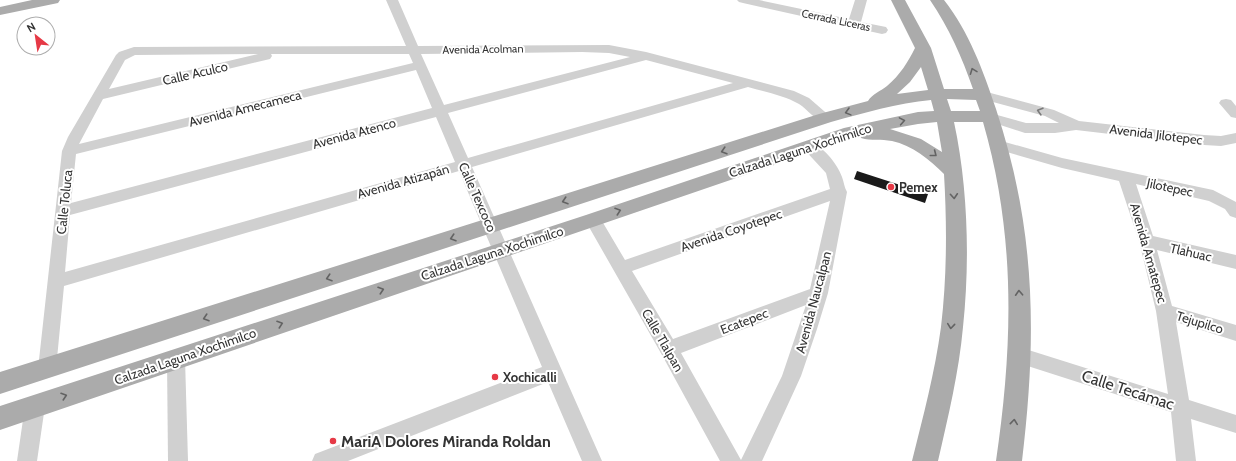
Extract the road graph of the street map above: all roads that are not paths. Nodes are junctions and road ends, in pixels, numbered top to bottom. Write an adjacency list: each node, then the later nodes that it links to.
1 (53, 0): 7 (main road)
2 (392, 0): 14 (street, Calle Texcoco)
3 (743, 0): 8 (street, Cerrada Liceras)
4 (861, 0): 8 (street)
5 (898, 0): 10 (main road)
6 (938, 2): 17 (main road, one-way to 6)
7 (0, 11)
8 (854, 24): 9 (street, Cerrada Liceras)
9 (882, 30)
10 (923, 48): 16 (main road); 20 (main road)
11 (291, 50): 12 (street, Avenida Acolman); 14 (street, Avenida Acolman); 18 (street, Calle Aculco)
12 (128, 53): 18 (street, Calle Toluca)
13 (646, 56): 14 (street, Avenida Acolman); 15 (street, Avenida Acolman); 21 (street, Avenida Atenco)
14 (417, 57): 21 (street, Calle Texcoco); 31 (street, Avenida Amecameca)
15 (750, 82): 25 (street, Avenida Acolman); 32 (street, Avenida Atizapán)
16 (937, 94): 17 (main road, Calzada Laguna Xochimilco); 20 (main road, Calzada Laguna Xochimilco); 23 (main road)
17 (983, 95): 24 (main road); 26 (street, Avenida Jilotepec, one-way to 17)
18 (98, 96): 31 (street, Calle Toluca)
19 (1226, 103): 22 (street)
20 (866, 107): 25 (main road, Calzada Laguna Xochimilco, one-way to 25)
21 (440, 111): 32 (street, Calle Texcoco); 36 (street, Avenida Atenco)
22 (1236, 114)
23 (944, 116): 24 (main road, Calzada Laguna Xochimilco); 27 (main road, Calzada Laguna Xochimilco, one-way to 23); 33 (main road)
24 (990, 117): 26 (street, Avenida Jilotepec); 29 (main road)
25 (825, 118): 39 (main road, Calzada Laguna Xochimilco, one-way to 39)
26 (1076, 125): 28 (street, Avenida Jilotepec)
27 (829, 138): 30 (main road, Calzada Laguna Xochimilco); 33 (main road, one-way to 33)
28 (1236, 138)
29 (998, 145): 34 (street); 50 (main road, one-way to 29)
30 (808, 146): 35 (street, Avenida Naucalpan); 38 (main road, Calzada Laguna Xochimilco, one-way to 30)
31 (70, 151): 36 (street, Calle Toluca)
32 (463, 163): 39 (street, Calle Texcoco); 44 (street, Avenida Atizapán)
33 (953, 172): 66 (main road, one-way to 66)
34 (1126, 178): 37 (street, Jilotepec); 40 (street, Avenida Amatepec)
35 (839, 192): 43 (street, Avenida Coyotepec); 45 (street, Avenida Naucalpan)
36 (63, 211): 44 (street, Calle Toluca)
37 (1236, 212)
38 (593, 220): 41 (main road, Calzada Laguna Xochimilco); 43 (street, Calle Tlalpan)
39 (490, 226): 41 (street, Calle Texcoco); 48 (main road, Calzada Laguna Xochimilco, one-way to 48)
40 (1147, 241): 42 (street, Tlahuac); 46 (street, Avenida Amatepec)
41 (501, 250): 51 (main road, Calzada Laguna Xochimilco, one-way to 41); 53 (street, Calle Texcoco)
42 (1236, 262)
43 (622, 268): 49 (street, Calle Tlalpan)
44 (56, 282): 52 (street, Calle Toluca)
45 (819, 293): 49 (street, Ecatepec); 65 (street, Avenida Naucalpan)
46 (1165, 311): 47 (street, Tejupilco); 57 (street, Avenida Amatepec)
47 (1236, 333)
48 (139, 339): 52 (main road, Calzada Laguna Xochimilco); 55 (main road)
49 (669, 349): 64 (street, Calle Tlalpan)
50 (1019, 355): 57 (street, Calle Tecámac); 67 (main road, one-way to 50)
51 (176, 359): 56 (main road, Calzada Laguna Xochimilco, one-way to 51); 61 (street)
52 (47, 368): 54 (main road, Calzada Laguna Xochimilco)
53 (554, 371): 62 (street); 63 (street, Calle Texcoco)
54 (0, 383)
55 (0, 392)
56 (35, 406): 58 (main road, Calzada Laguna Xochimilco); 60 (street)
57 (1180, 406): 59 (street, Calle Tecámac); 68 (street, Avenida Amatepec)
58 (0, 418)
59 (1236, 424)
60 (27, 461)
61 (178, 461)
62 (322, 461)
63 (592, 461)
64 (731, 461)
65 (751, 461)
66 (925, 461)
67 (1009, 461)
68 (1186, 461)

